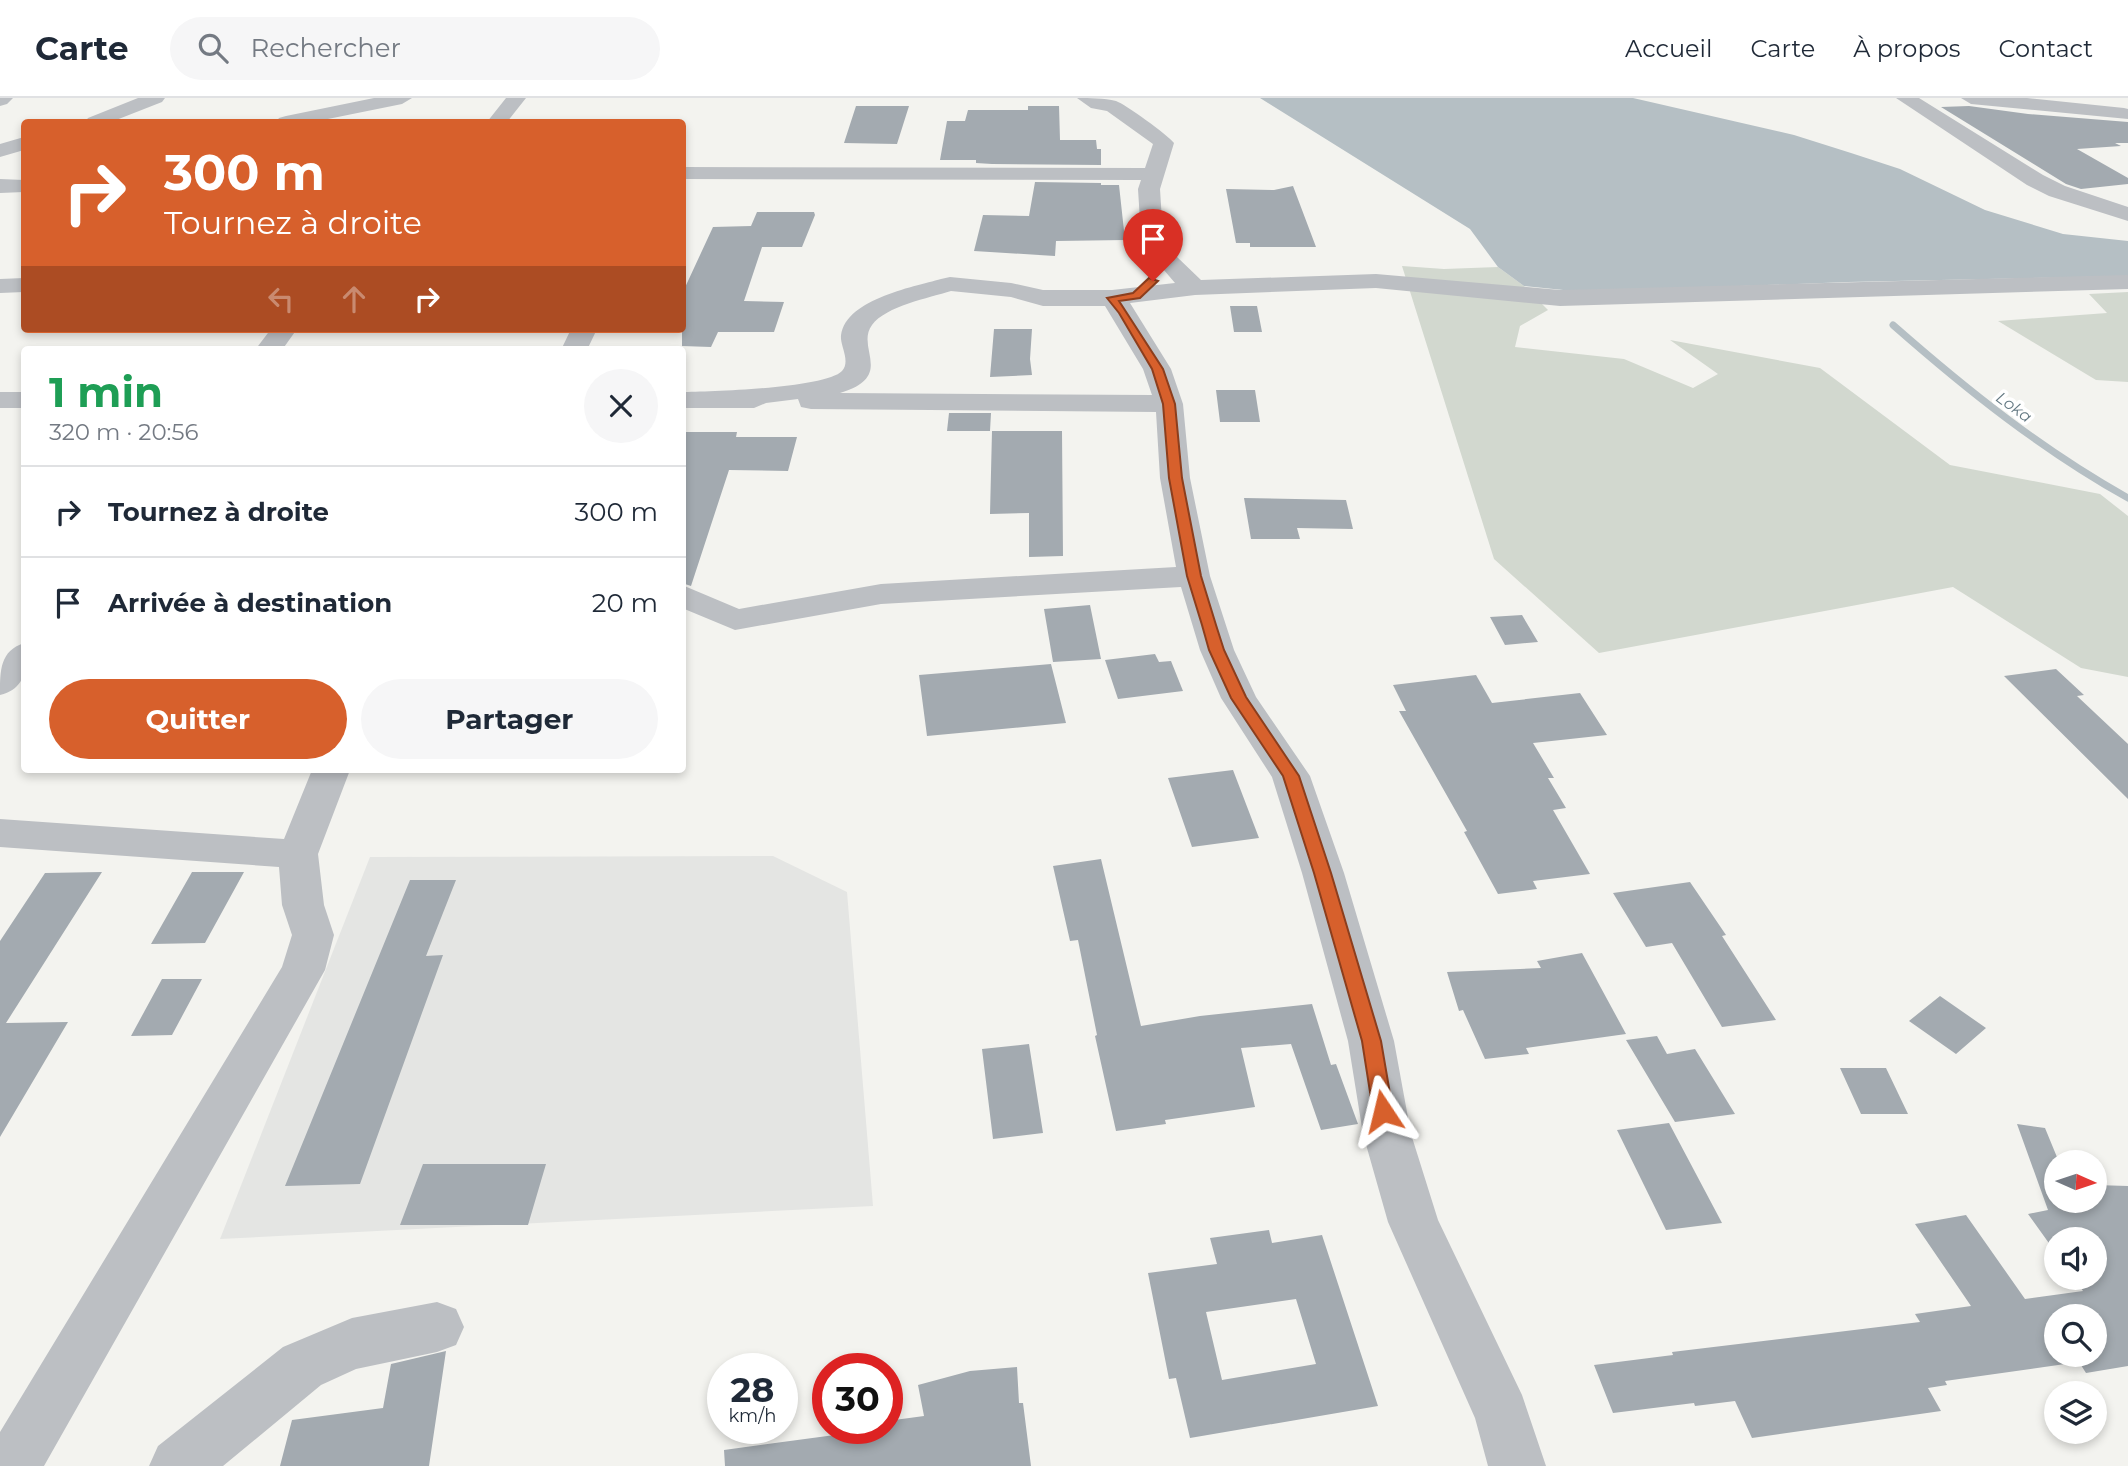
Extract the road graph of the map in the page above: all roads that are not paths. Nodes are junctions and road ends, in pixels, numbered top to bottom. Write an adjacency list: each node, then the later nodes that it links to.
1 (155, 98): 9 (street)
2 (402, 98): 10 (street)
3 (516, 98): 11 (street)
4 (1087, 98): 17 (street)
5 (1906, 98): 20 (street)
6 (1971, 98): 8 (street)
7 (2093, 98): 8 (street)
8 (2126, 115)
9 (102, 119)
10 (300, 119)
11 (499, 119)
12 (21, 144): 13 (street)
13 (0, 151)
14 (21, 166): 15 (street)
15 (0, 170)
16 (686, 173): 17 (street)
17 (1153, 174): 21 (street)
18 (0, 186): 19 (street)
19 (21, 186)
20 (2128, 214)
21 (1170, 265): 25 (street); 26 (street)
22 (2128, 282): 25 (street)
23 (21, 285): 24 (street)
24 (0, 286)
25 (1195, 288): 26 (street)
26 (1124, 297): 30 (street); 31 (street)
27 (0, 400): 28 (street)
28 (21, 400)
29 (686, 400): 30 (street)
30 (729, 400): 31 (street)
31 (1169, 404): 32 (street)
32 (1194, 576): 33 (street); 42 (street)
33 (686, 596)
34 (21, 658): 35 (street)
35 (0, 684)
36 (330, 773): 38 (street)
37 (0, 833): 38 (street)
38 (298, 854): 40 (street)
39 (437, 1327): 41 (street)
40 (12, 1466)
41 (178, 1466)
42 (1517, 1466)

